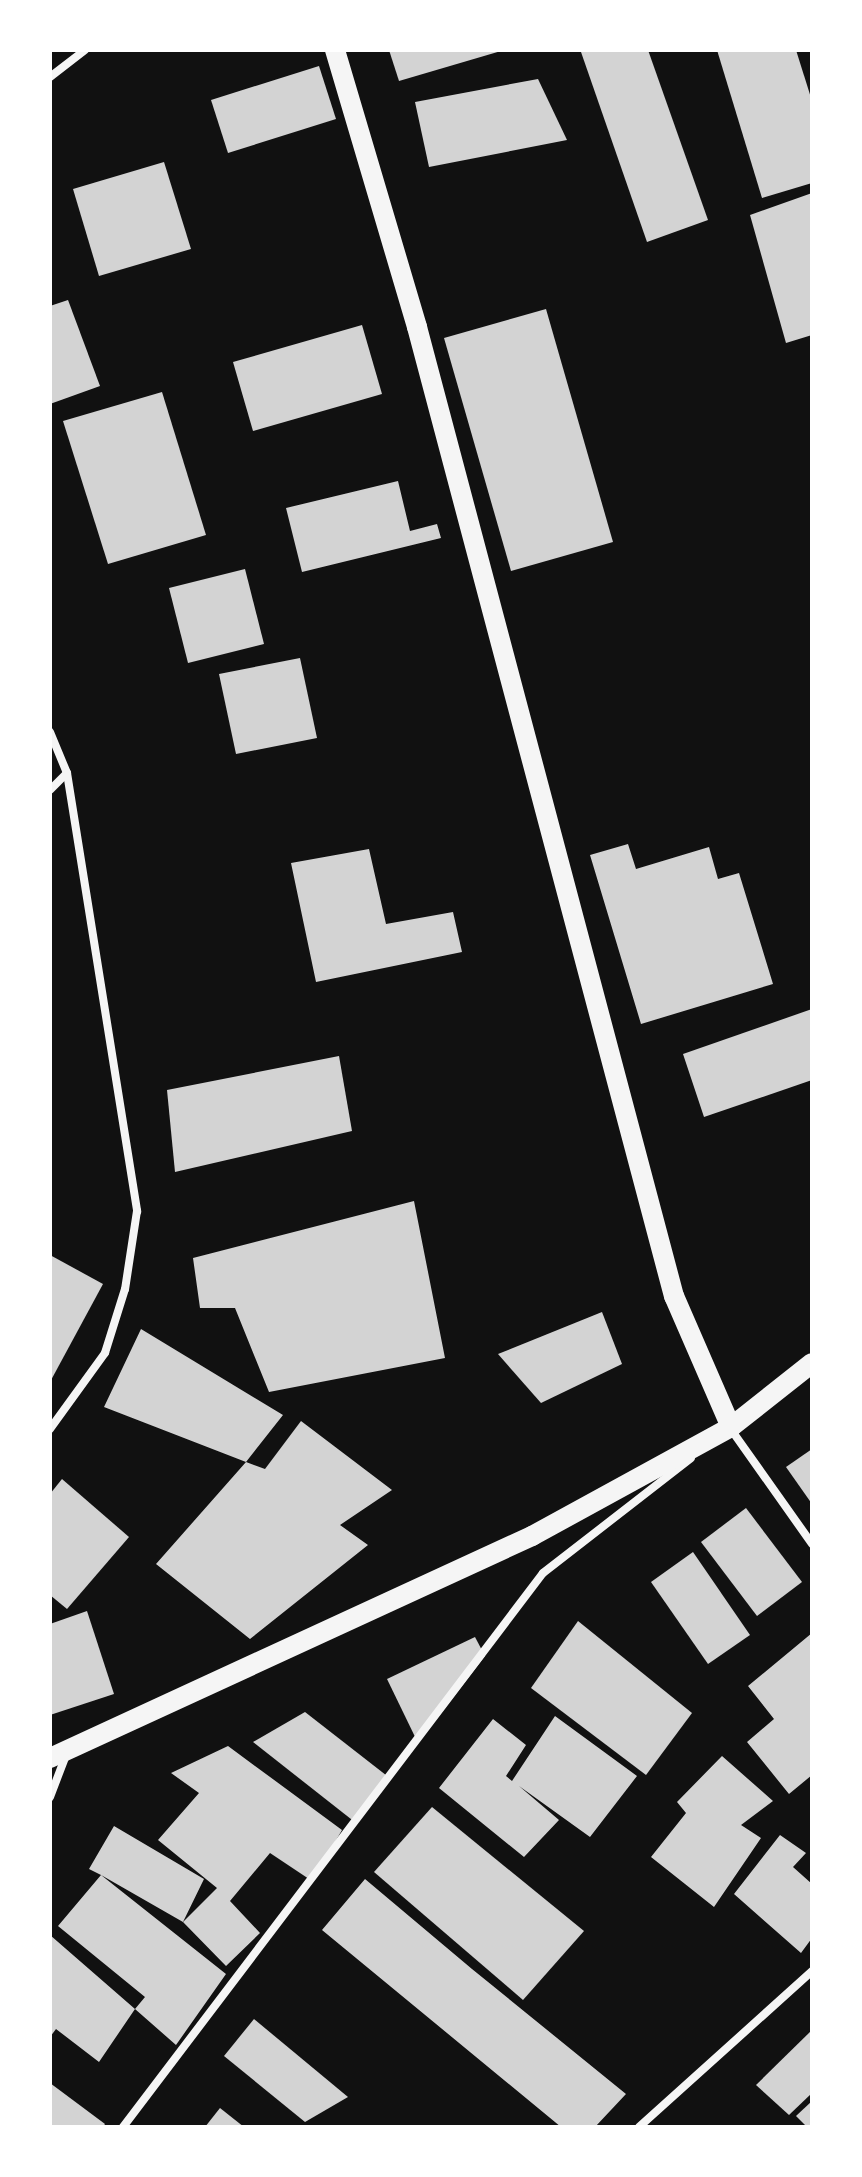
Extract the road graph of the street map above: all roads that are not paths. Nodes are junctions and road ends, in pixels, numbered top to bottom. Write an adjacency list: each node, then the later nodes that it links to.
1 (85, 50): 3 (street)
2 (335, 50): 8 (main road)
3 (50, 77)
4 (50, 732): 5 (street)
5 (67, 773): 6 (street); 9 (street)
6 (50, 790)
7 (812, 1363): 8 (main road)
8 (731, 1427): 10 (street); 11 (main road); 14 (street)
9 (50, 1429)
10 (812, 1544)
11 (59, 1755): 12 (street)
12 (50, 1797)
13 (812, 1971): 15 (street)
14 (123, 2127)
15 (639, 2127)

